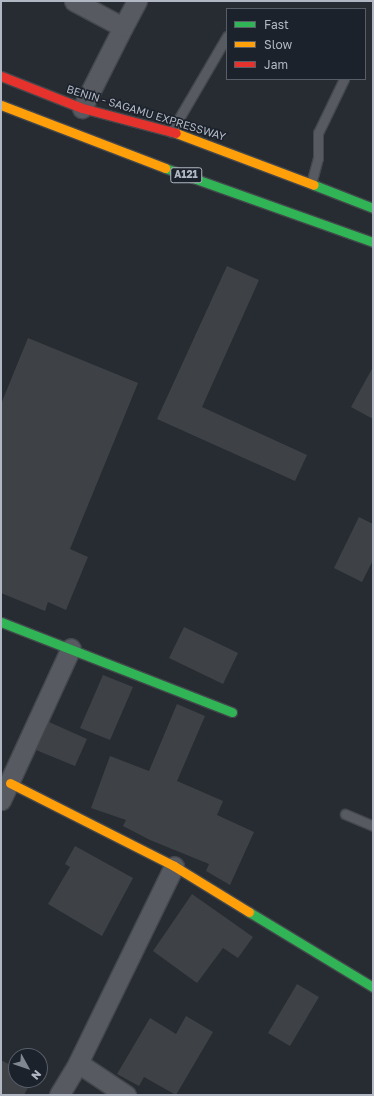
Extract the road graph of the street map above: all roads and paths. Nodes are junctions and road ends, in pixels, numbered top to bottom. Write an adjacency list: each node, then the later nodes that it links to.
1 (74, 1): 3 (street)
2 (137, 1): 3 (street)
3 (123, 27): 8 (street)
4 (226, 38): 9 (lane)
5 (1, 76): 8 (main road, BENIN - SAGAMU EXPRESSWAY)
6 (344, 80): 10 (lane)
7 (1, 105): 12 (main road, A121)
8 (82, 108): 9 (main road, BENIN - SAGAMU EXPRESSWAY)
9 (171, 132): 10 (main road, BENIN - SAGAMU EXPRESSWAY)
10 (310, 184): 11 (main road, BENIN - SAGAMU EXPRESSWAY)
11 (373, 208)
12 (373, 242)
13 (1, 622): 14 (main road)
14 (71, 648): 15 (main road); 16 (street)
15 (232, 712)
16 (10, 783): 17 (street); 20 (main road)
17 (1, 800)
18 (345, 814): 19 (lane)
19 (373, 826)
20 (174, 866): 21 (main road); 22 (street)
21 (373, 987)
22 (78, 1063): 23 (street); 24 (street)
23 (59, 1095)
24 (126, 1095)

